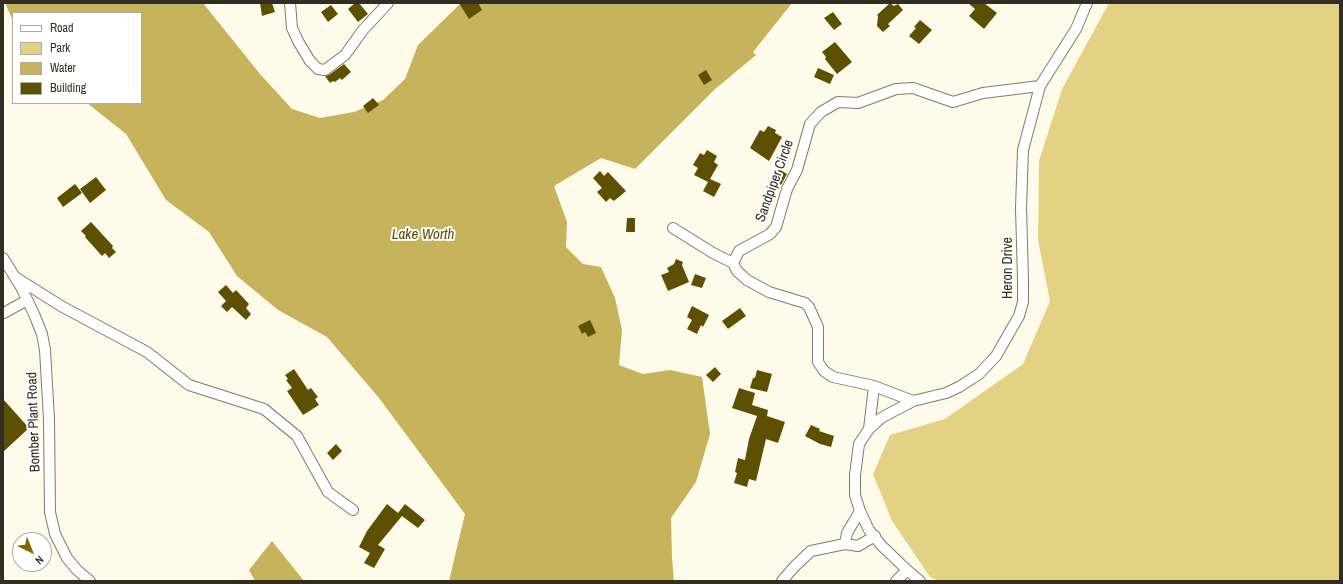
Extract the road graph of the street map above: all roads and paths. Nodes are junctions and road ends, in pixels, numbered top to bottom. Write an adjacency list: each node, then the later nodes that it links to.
1 (290, 3): 2 (street)
2 (388, 3)
3 (1087, 3): 4 (street, Heron Drive)
4 (1040, 86): 7 (street, Sandpiper Circle); 12 (street, Heron Drive)
5 (673, 228): 7 (street)
6 (4, 259): 8 (street, Bomber Plant Road)
7 (733, 262): 11 (street)
8 (15, 277): 9 (street, Bomber Plant Road); 14 (street)
9 (27, 300): 10 (street); 19 (street, Bomber Plant Road)
10 (4, 313)
11 (874, 386): 12 (street); 13 (street)
12 (913, 402): 13 (street, Heron Drive)
13 (869, 429): 15 (street, Heron Drive)
14 (353, 510)
15 (860, 511): 16 (street, Heron Drive); 17 (street)
16 (875, 536): 17 (street); 18 (street, Heron Drive)
17 (845, 544): 20 (street)
18 (907, 570): 21 (street); 22 (street, Heron Drive)
19 (90, 581)
20 (782, 581)
21 (896, 581)
22 (920, 581)

